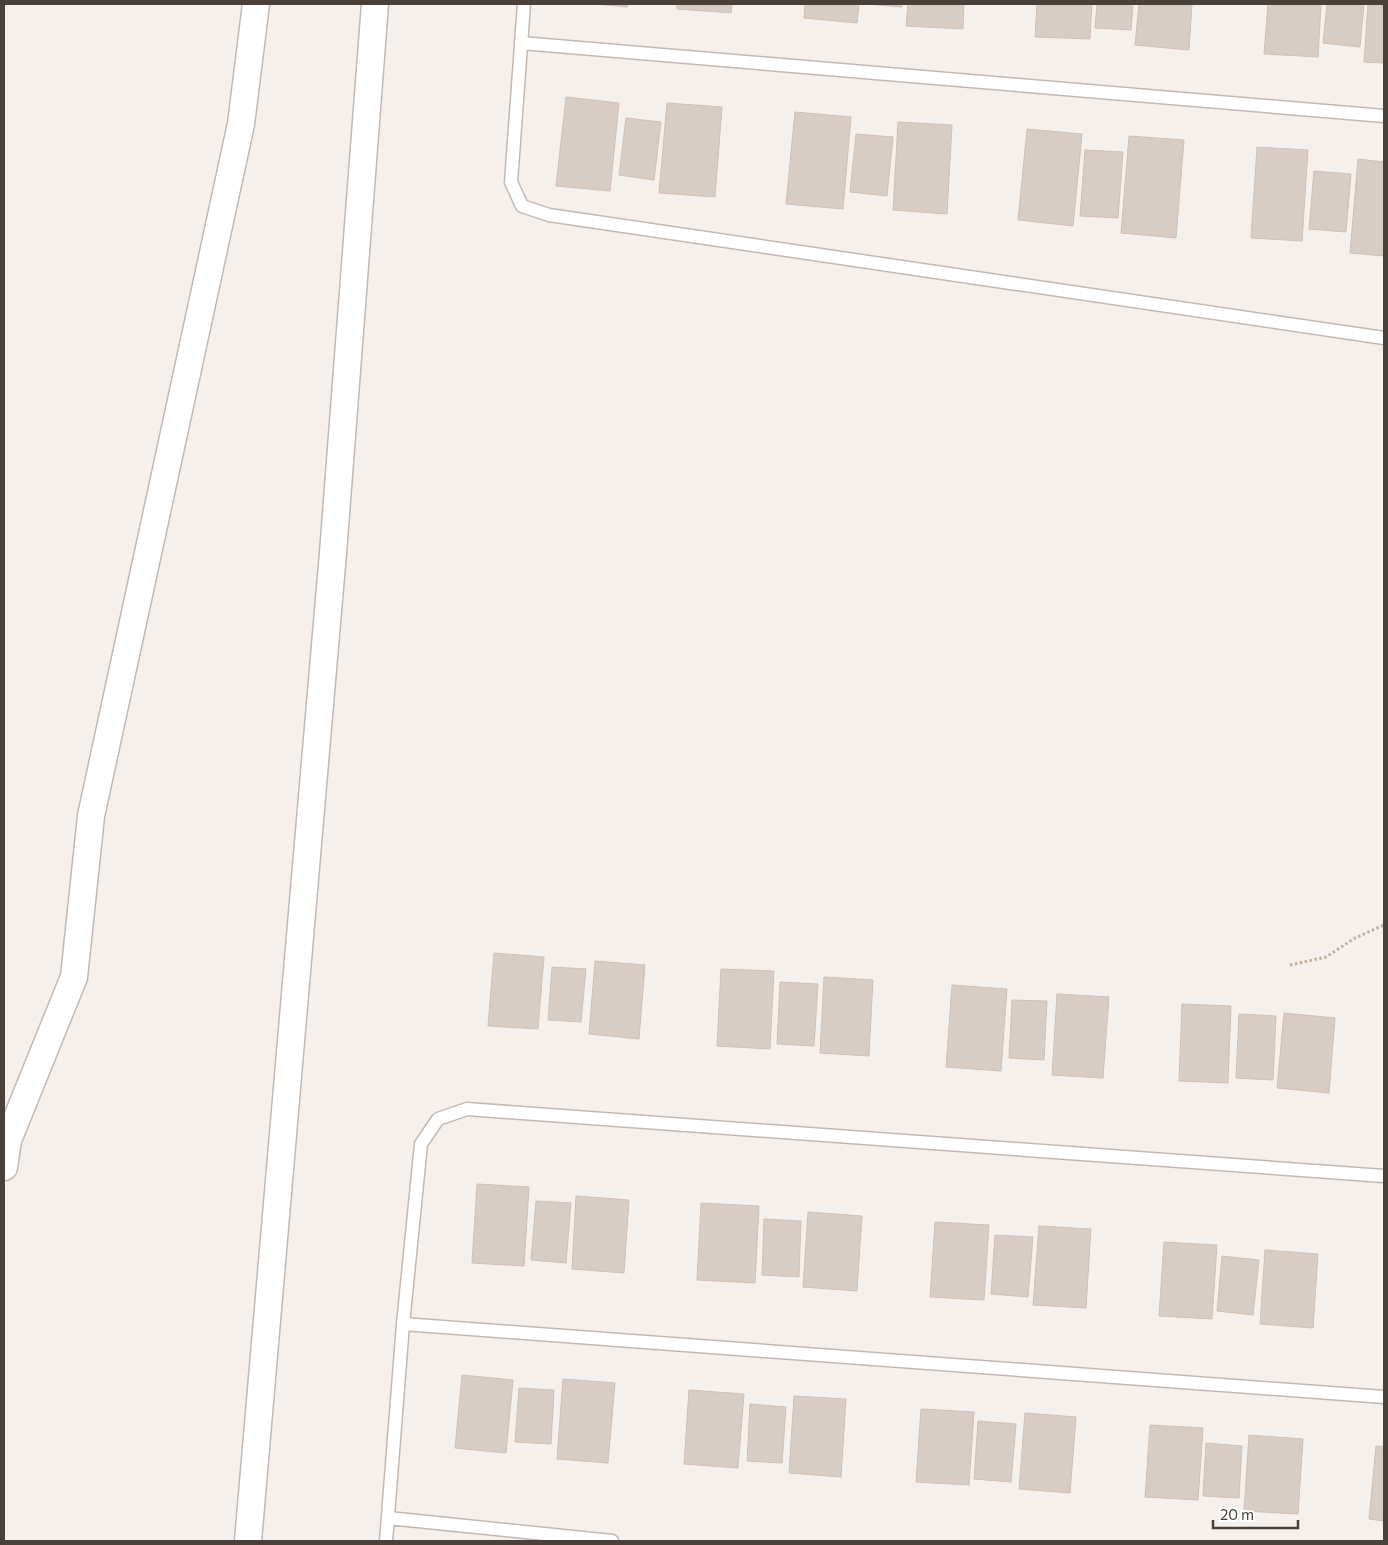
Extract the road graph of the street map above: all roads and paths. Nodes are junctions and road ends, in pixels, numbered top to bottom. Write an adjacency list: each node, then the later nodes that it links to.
1 (256, 4): 9 (street)
2 (375, 4): 14 (street)
3 (524, 4): 4 (lane)
4 (521, 43): 5 (lane); 6 (lane)
5 (1384, 116)
6 (1384, 338)
7 (1384, 925): 8 (path)
8 (1290, 965)
9 (4, 1167)
10 (1384, 1176): 11 (lane)
11 (403, 1324): 12 (lane); 13 (lane)
12 (1384, 1397)
13 (388, 1518): 15 (lane); 16 (lane)
14 (248, 1541)
15 (386, 1541)
16 (612, 1541)

